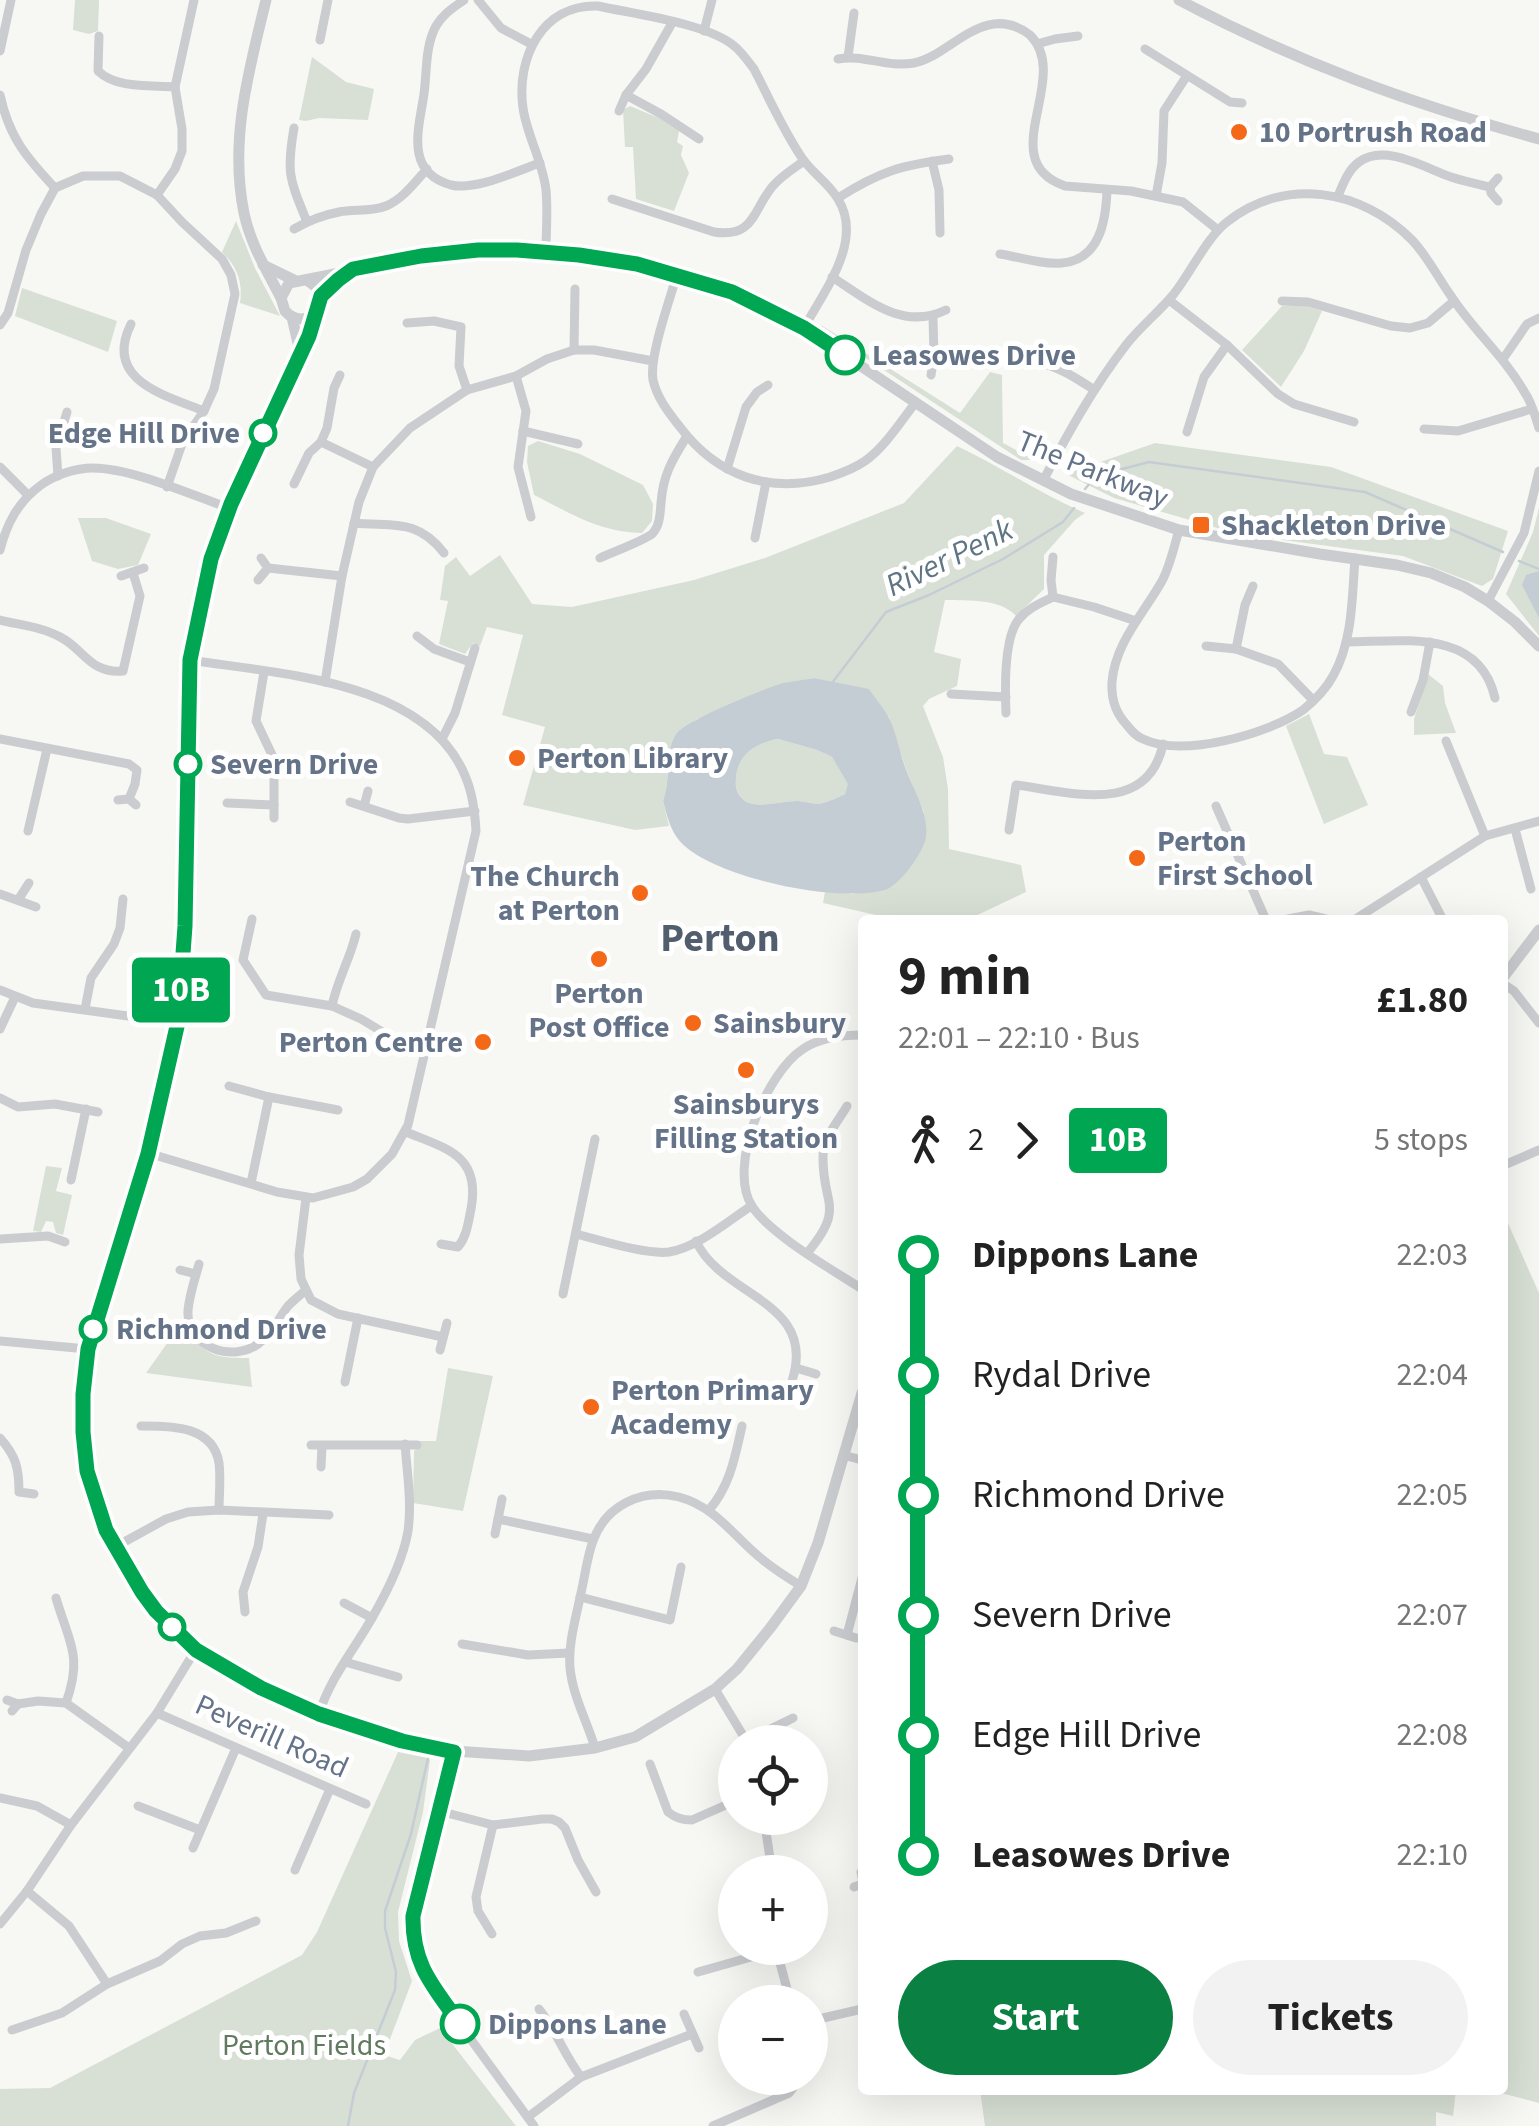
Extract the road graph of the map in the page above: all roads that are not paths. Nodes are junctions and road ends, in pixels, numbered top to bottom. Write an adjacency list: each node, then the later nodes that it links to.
1 (11, 0): 18 (street)
2 (194, 0): 21 (street)
3 (266, 0): 53 (street)
4 (328, 0): 15 (street)
5 (464, 0): 35 (street)
6 (478, 0): 16 (street)
7 (712, 0): 12 (street)
8 (1179, 0): 29 (street)
9 (598, 3): 11 (street); 16 (street)
10 (854, 13): 17 (street)
11 (672, 22): 12 (street); 23 (street)
12 (704, 31): 32 (street)
13 (100, 36): 21 (street)
14 (1078, 36): 17 (street)
15 (320, 40)
16 (531, 44): 34 (street)
17 (1037, 44): 39 (street)
18 (0, 50)
19 (1146, 50): 20 (street)
20 (1186, 77): 24 (street); 41 (street)
21 (175, 87): 40 (street)
22 (0, 95): 38 (street)
23 (626, 95): 25 (street); 27 (street)
24 (1242, 103)
25 (619, 111)
26 (294, 128): 46 (street)
27 (689, 132): 28 (street); 30 (street)
28 (699, 139)
29 (1539, 140)
30 (682, 142)
31 (949, 159): 33 (street)
32 (804, 161): 43 (street); 44 (street)
33 (932, 161): 43 (street); 47 (street)
34 (540, 163): 35 (street); 50 (street)
35 (427, 169): 46 (street)
36 (1498, 178): 37 (street)
37 (1490, 187): 42 (street); 45 (street)
38 (55, 188): 40 (street); 72 (street)
39 (1107, 190): 41 (street); 52 (street)
40 (157, 195): 88 (street)
41 (1156, 196): 49 (street)
42 (1338, 196): 49 (street); 63 (street)
43 (838, 198): 57 (street)
44 (612, 199)
45 (1498, 200)
46 (307, 222): 48 (street)
47 (954, 222)
48 (294, 230)
49 (1218, 230): 62 (street)
50 (546, 252): 55 (street, The Parkway); 56 (street, The Parkway)
51 (1000, 254): 52 (street)
52 (1016, 256): 54 (street)
53 (263, 265): 58 (street); 61 (street)
54 (1013, 268)
55 (353, 269): 58 (street, The Parkway); 60 (street, The Parkway)
56 (677, 274): 73 (street, The Parkway); 78 (street)
57 (832, 277): 67 (street); 73 (street)
58 (300, 280): 60 (street); 61 (street)
59 (575, 290): 75 (street)
60 (321, 296): 66 (street)
61 (281, 298): 68 (street)
62 (1169, 300): 74 (street); 84 (street)
63 (1454, 301): 64 (street); 77 (street)
64 (1282, 302)
65 (946, 310): 67 (street)
66 (316, 314): 68 (street); 76 (street)
67 (932, 316): 81 (street)
68 (292, 318): 76 (street)
69 (1539, 318): 77 (street)
70 (408, 323): 85 (street)
71 (131, 324): 88 (street)
72 (0, 326)
73 (804, 328): 86 (street, The Parkway)
74 (1227, 345): 90 (street); 94 (street)
75 (574, 350): 78 (street); 82 (street)
76 (301, 353): 108 (street)
77 (1503, 359): 87 (street)
78 (654, 361): 95 (street)
79 (1032, 362): 84 (street)
80 (340, 375): 96 (street)
81 (931, 375)
82 (516, 376): 85 (street); 93 (street)
83 (768, 385): 100 (street)
84 (1093, 389): 103 (street)
85 (467, 390): 99 (street)
86 (916, 402): 103 (street, The Parkway); 104 (street)
87 (1532, 409): 91 (street); 92 (street)
88 (204, 411): 106 (street)
89 (67, 412): 102 (street)
90 (1349, 417)
91 (1539, 428)
92 (1424, 429)
93 (523, 431): 97 (street); 109 (street)
94 (1188, 432)
95 (686, 436): 100 (street); 117 (street)
96 (322, 442): 99 (street); 105 (street)
97 (578, 444)
98 (0, 467): 107 (street)
99 (372, 467): 110 (street)
100 (727, 470): 104 (street)
101 (1539, 471): 127 (street)
102 (58, 476): 106 (street); 107 (street)
103 (1043, 481): 111 (street, The Parkway)
104 (766, 482): 112 (street)
105 (294, 484)
106 (167, 487): 108 (street)
107 (28, 494): 113 (street)
108 (229, 508): 137 (street)
109 (531, 516)
110 (354, 523): 114 (street); 123 (street)
111 (1179, 530): 118 (street, The Parkway); 129 (street)
112 (755, 538)
113 (0, 550)
114 (444, 553)
115 (1053, 557): 126 (street)
116 (261, 558): 120 (street)
117 (600, 558)
118 (1356, 558): 127 (street, The Parkway); 131 (street)
119 (144, 568): 121 (street)
120 (268, 568): 123 (street); 124 (street)
121 (133, 573): 122 (street); 128 (street)
122 (121, 576)
123 (342, 576): 140 (street)
124 (258, 580)
125 (1253, 586): 136 (street)
126 (1053, 597): 129 (street); 142 (street)
127 (1488, 600): 134 (street, The Parkway)
128 (0, 620)
129 (1136, 621): 150 (street)
130 (417, 636): 138 (street)
131 (1346, 642): 132 (street); 144 (street)
132 (1430, 642): 143 (street); 145 (street)
133 (1206, 646): 136 (street)
134 (1539, 646)
135 (475, 648): 138 (street)
136 (1236, 649): 144 (street)
137 (190, 660): 139 (street); 189 (street)
138 (470, 662): 147 (street)
139 (264, 672): 140 (street); 158 (street)
140 (325, 682): 147 (street)
141 (951, 694): 142 (street)
142 (1006, 698): 146 (street)
143 (1495, 698)
144 (1314, 700): 150 (street)
145 (1411, 712)
146 (1006, 713)
147 (442, 739): 161 (street)
148 (0, 740): 151 (street)
149 (1446, 741): 152 (street)
150 (1162, 744): 166 (street)
151 (47, 749): 156 (street); 164 (street)
152 (1450, 753): 153 (street); 167 (street)
153 (1438, 757)
154 (368, 791): 159 (street)
155 (233, 799): 158 (street)
156 (128, 801)
157 (350, 802): 159 (street)
158 (274, 805): 162 (street)
159 (364, 806): 161 (street)
160 (1216, 806): 175 (street)
161 (475, 812): 193 (street)
162 (274, 818)
163 (1539, 821): 165 (street)
164 (43, 826)
165 (1515, 828): 167 (street); 170 (street)
166 (1009, 830)
167 (1485, 836): 168 (street)
168 (1421, 877): 176 (street); 177 (street)
169 (28, 883): 173 (street)
170 (1531, 889)
171 (0, 894): 173 (street)
172 (122, 899): 179 (street)
173 (18, 900): 174 (street)
174 (36, 907)
175 (1264, 915)
176 (1362, 915)
177 (1440, 915)
178 (252, 919): 187 (street)
179 (121, 920): 180 (street); 188 (street)
180 (135, 921)
181 (1539, 930): 183 (street)
182 (356, 934): 187 (street)
183 (1508, 973)
184 (1508, 986): 190 (street)
185 (0, 990): 186 (street)
186 (14, 998): 188 (street); 191 (street)
187 (332, 1006): 193 (street)
188 (85, 1009): 189 (street)
189 (178, 1022): 204 (street)
190 (1539, 1023)
191 (0, 1030)
192 (858, 1036): 209 (street)
193 (426, 1046): 201 (street)
194 (229, 1086): 195 (street)
195 (270, 1097): 199 (street); 207 (street)
196 (0, 1098): 198 (street)
197 (847, 1106): 217 (street)
198 (86, 1109): 200 (street); 206 (street)
199 (338, 1110)
200 (98, 1112)
201 (406, 1132): 208 (street); 216 (street)
202 (1539, 1150): 205 (street)
203 (607, 1152): 211 (street)
204 (148, 1154): 207 (street); 226 (street)
205 (1508, 1163)
206 (71, 1180)
207 (251, 1183): 208 (street)
208 (306, 1198): 220 (street)
209 (752, 1206): 214 (street); 217 (street)
210 (50, 1224): 212 (street)
211 (576, 1234): 214 (street); 221 (street)
212 (48, 1236): 213 (street); 215 (street)
213 (0, 1239)
214 (696, 1241): 228 (street)
215 (65, 1242)
216 (441, 1244)
217 (808, 1252): 219 (street)
218 (180, 1270): 220 (street)
219 (858, 1286)
220 (306, 1290): 222 (street)
221 (563, 1294)
222 (358, 1318): 224 (street); 229 (street)
223 (447, 1322): 224 (street)
224 (443, 1337): 227 (street)
225 (0, 1340): 226 (street)
226 (88, 1349): 248 (street)
227 (440, 1350)
228 (796, 1368): 230 (street); 231 (street)
229 (343, 1374)
230 (816, 1374)
231 (792, 1381)
232 (858, 1406): 236 (street)
233 (141, 1426): 241 (street)
234 (742, 1426): 242 (street)
235 (0, 1438): 239 (street)
236 (843, 1456): 237 (street); 250 (street)
237 (858, 1459)
238 (321, 1467): 256 (street)
239 (34, 1494)
240 (502, 1500): 245 (street)
241 (219, 1510): 243 (street); 248 (street)
242 (709, 1510): 247 (street); 250 (street)
243 (263, 1514): 244 (street); 255 (street)
244 (329, 1516)
245 (498, 1519): 246 (street); 247 (street)
246 (495, 1534)
247 (593, 1540): 251 (street)
248 (115, 1547): 259 (street)
249 (681, 1567): 251 (street)
250 (801, 1586): 263 (street)
251 (580, 1597): 260 (street)
252 (858, 1599): 257 (street)
253 (344, 1603): 256 (street)
254 (71, 1604): 264 (street)
255 (245, 1612)
256 (372, 1618): 261 (street)
257 (834, 1631)
258 (462, 1644): 260 (street)
259 (196, 1650): 266 (street); 267 (street)
260 (569, 1653): 273 (street)
261 (344, 1662): 262 (street); 267 (street)
262 (398, 1677)
263 (715, 1689): 269 (street); 273 (street)
264 (66, 1702): 265 (street); 271 (street)
265 (12, 1705)
266 (157, 1712): 271 (street); 272 (street, Peverill Road)
267 (319, 1714): 274 (street)
268 (793, 1718): 270 (street)
269 (736, 1725)
270 (779, 1725)
271 (130, 1748): 284 (street)
272 (236, 1748): 278 (street, Peverill Road); 286 (street)
273 (595, 1748): 274 (street)
274 (454, 1752): 283 (street)
275 (650, 1764): 277 (street)
276 (668, 1772): 277 (street)
277 (655, 1776): 282 (street)
278 (330, 1789): 280 (street, Peverill Road); 288 (street)
279 (0, 1798): 284 (street)
280 (366, 1804)
281 (138, 1806): 286 (street)
282 (718, 1808)
283 (439, 1811): 285 (street); 306 (street)
284 (71, 1825): 290 (street)
285 (493, 1825): 289 (street); 293 (street)
286 (200, 1830): 287 (street)
287 (194, 1848)
288 (286, 1855)
289 (602, 1878)
290 (27, 1891): 292 (street); 296 (street)
291 (256, 1922): 296 (street)
292 (0, 1924)
293 (492, 1934)
294 (722, 1965): 295 (street)
295 (698, 1972)
296 (107, 1984): 301 (street)
297 (539, 2009): 304 (street)
298 (858, 2010): 300 (street)
299 (684, 2014): 302 (street)
300 (828, 2017)
301 (12, 2030)
302 (692, 2034): 303 (street); 304 (street)
303 (699, 2048)
304 (580, 2077): 306 (street)
305 (784, 2095): 307 (street)
306 (531, 2122)
307 (713, 2126)

